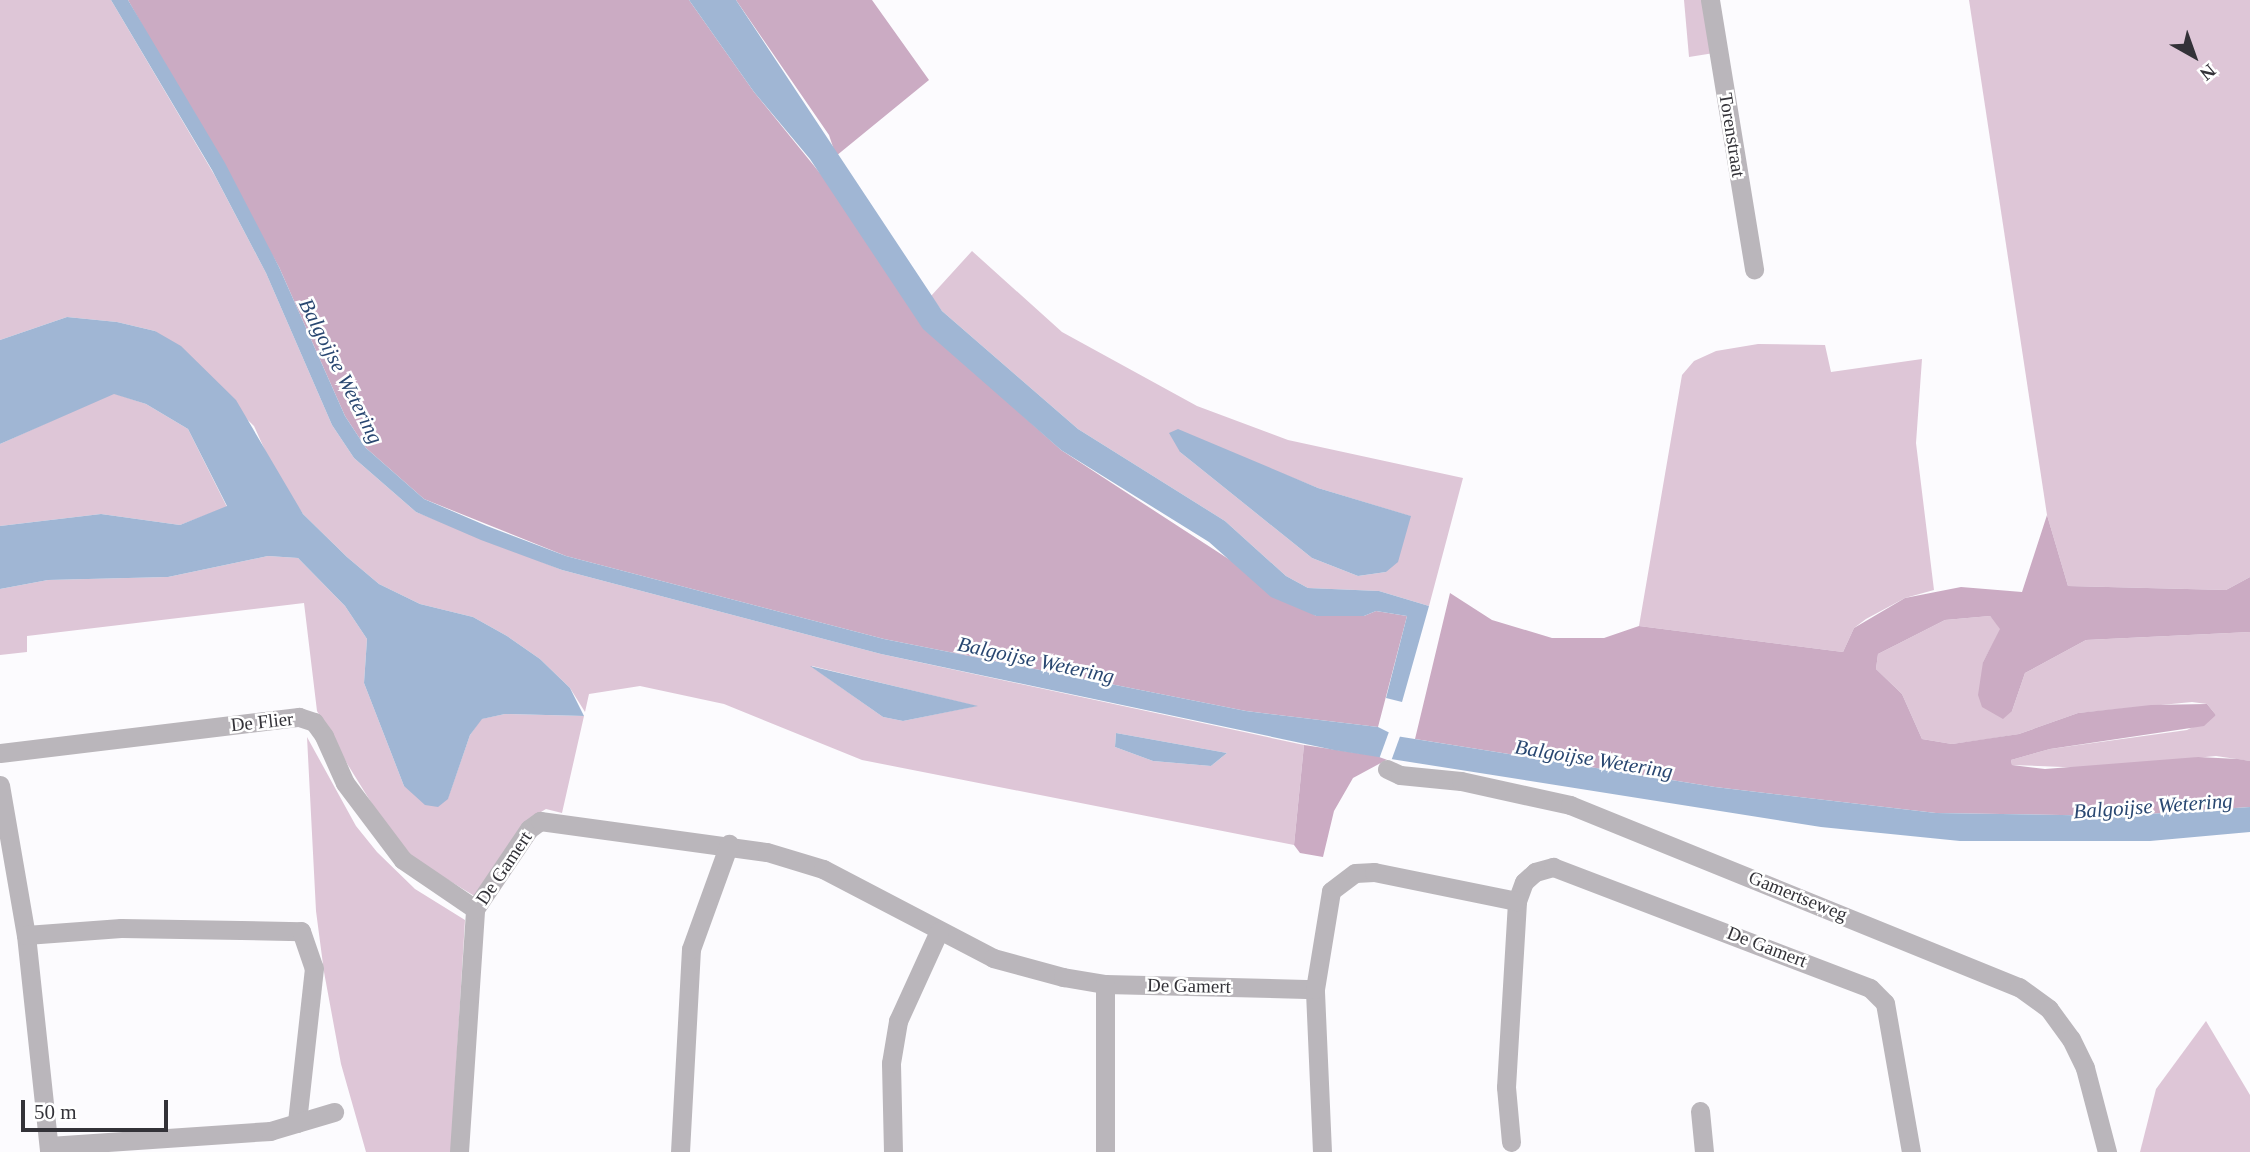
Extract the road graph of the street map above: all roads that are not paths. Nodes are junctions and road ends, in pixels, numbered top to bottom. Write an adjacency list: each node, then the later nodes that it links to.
1 (1710, 0): 2 (street, Torenstraat)
2 (1754, 269)
3 (0, 753): 8 (street, De Flier)
4 (1387, 769): 25 (street, Gamertseweg)
5 (0, 785): 10 (street)
6 (729, 844): 8 (street, De Gamert); 9 (street, De Gamert); 19 (street)
7 (1517, 901): 12 (street); 16 (street, De Gamert); 24 (street, De Gamert)
8 (475, 909): 18 (street, De Gamert)
9 (939, 931): 11 (street, De Gamert); 20 (street)
10 (26, 935): 15 (street); 17 (street)
11 (1105, 984): 12 (street, De Gamert); 21 (street)
12 (1315, 989): 22 (street)
13 (1700, 1111): 23 (street)
14 (334, 1112): 15 (street)
15 (297, 1123): 17 (street)
16 (1511, 1142)
17 (49, 1149)
18 (459, 1152)
19 (680, 1152)
20 (893, 1152)
21 (1105, 1152)
22 (1322, 1152)
23 (1704, 1152)
24 (1911, 1152)
25 (2107, 1152)

